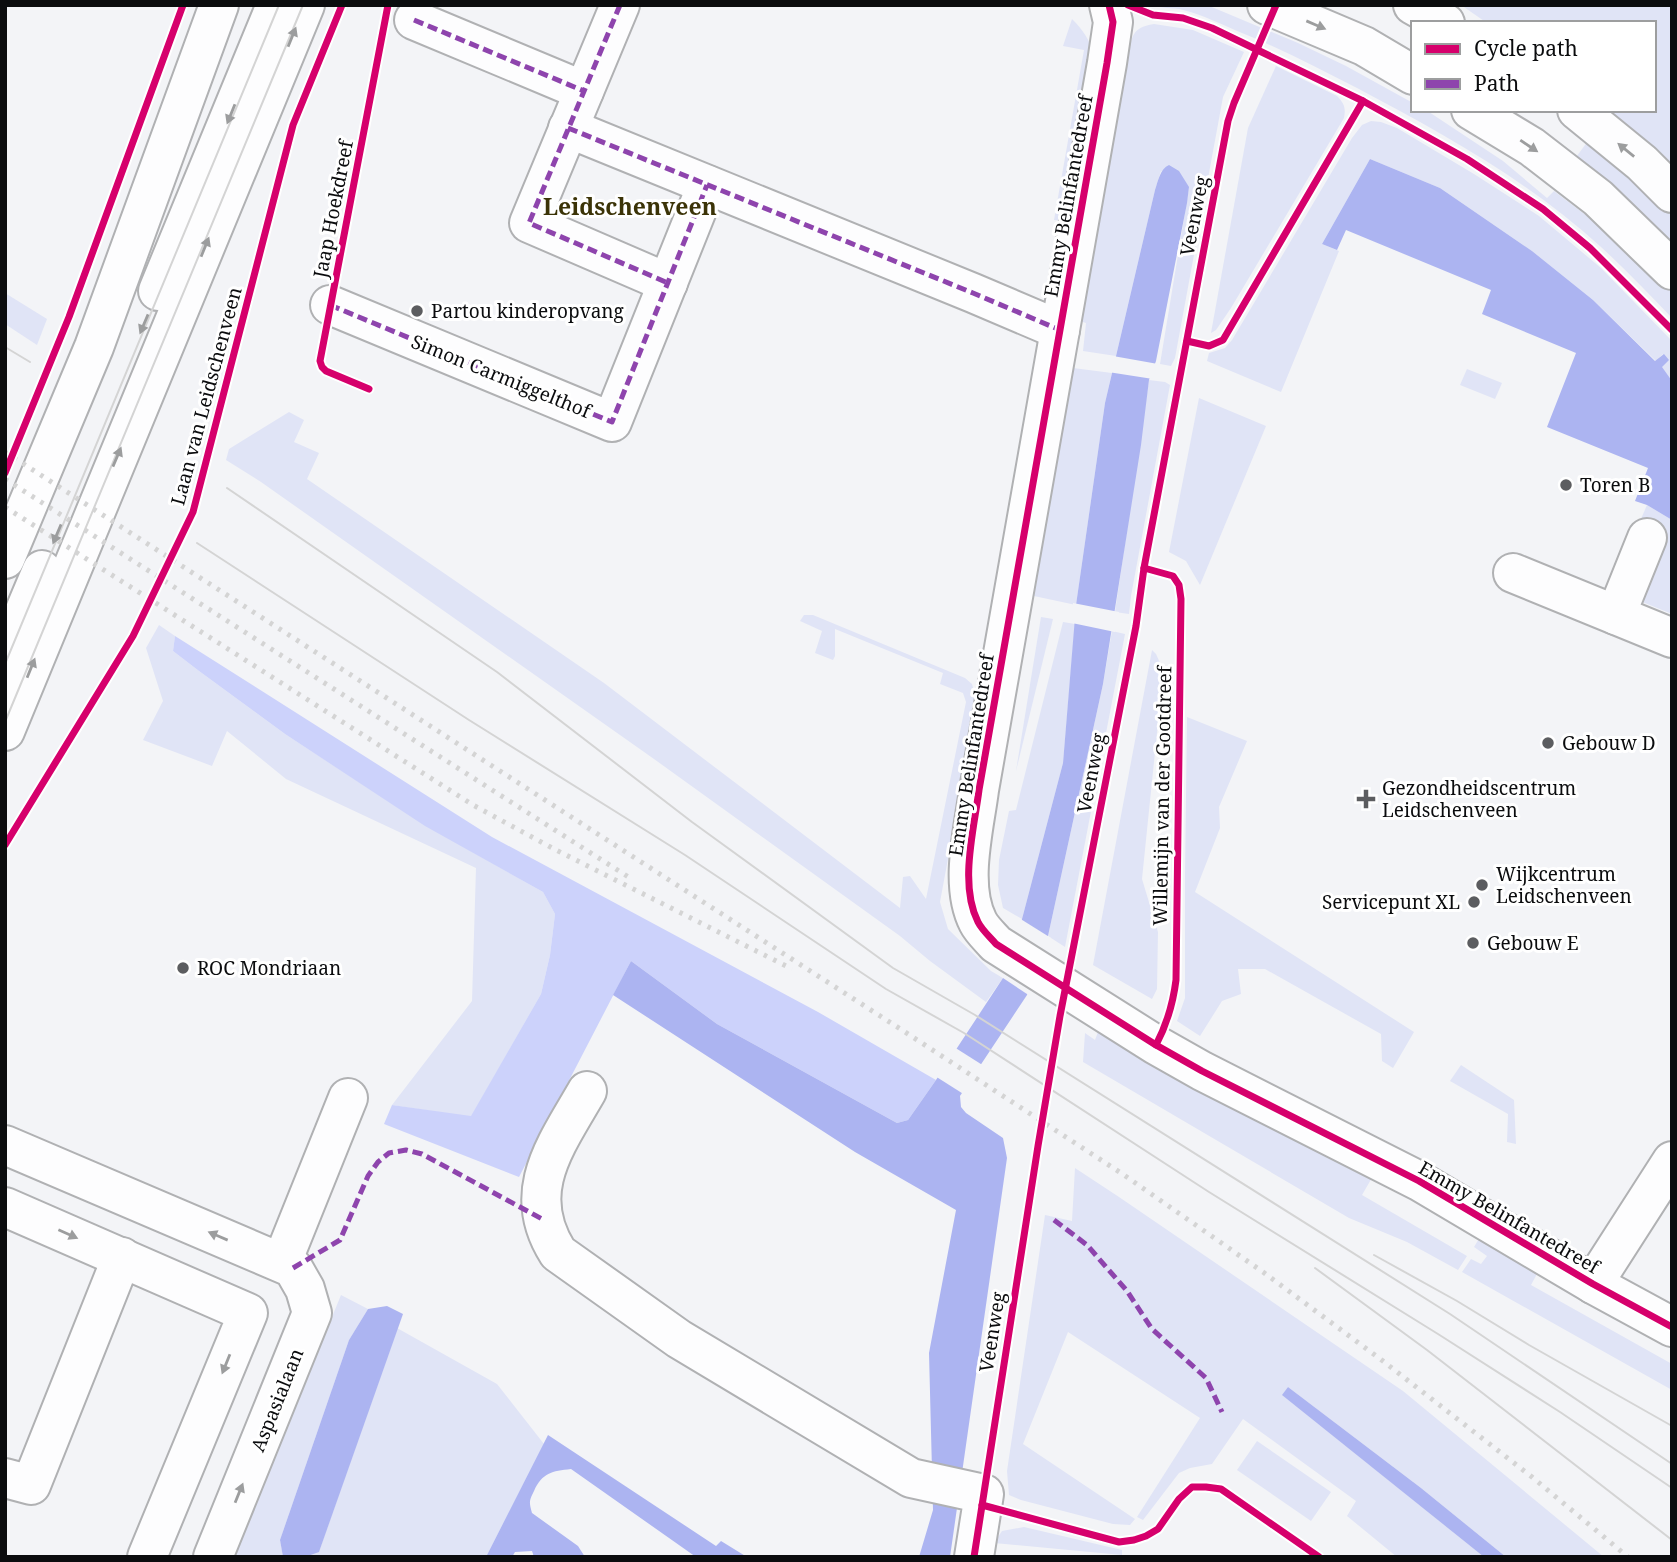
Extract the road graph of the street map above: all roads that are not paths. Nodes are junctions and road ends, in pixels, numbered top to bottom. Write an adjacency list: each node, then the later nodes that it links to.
1 (219, 5): 22 (street)
2 (276, 5): 26 (street, one-way to 26)
3 (305, 5): 27 (street, one-way to 3)
4 (620, 5): 11 (street)
5 (1109, 5): 20 (street, Emmy Belinfantedreef)
6 (1268, 5): 10 (street, one-way to 10)
7 (1413, 5): 9 (street)
8 (400, 14): 11 (street)
9 (1441, 21)
10 (1411, 74)
11 (584, 91): 14 (street)
12 (1474, 112): 17 (street, one-way to 17)
13 (1579, 112): 16 (street, one-way to 13)
14 (568, 128): 15 (street); 18 (street)
15 (707, 185): 18 (street, Simon Carmiggelthof); 20 (street)
16 (1672, 193)
17 (1672, 270)
18 (668, 283): 19 (street, Simon Carmiggelthof)
19 (330, 305)
20 (1060, 330): 35 (street, Emmy Belinfantedreef)
21 (1647, 538): 24 (street)
22 (5, 559)
23 (1513, 573): 24 (street)
24 (1616, 615): 25 (street)
25 (1672, 638)
26 (5, 658)
27 (5, 731)
28 (587, 1091): 41 (street)
29 (348, 1098): 34 (street)
30 (5, 1145): 34 (street, Aspasialaan, one-way to 30)
31 (1672, 1161): 35 (street)
32 (5, 1207): 33 (street, one-way to 33)
33 (122, 1257): 36 (street); 38 (street)
34 (275, 1260): 36 (street); 40 (street, Aspasialaan, one-way to 34)
35 (1593, 1284): 37 (street, Emmy Belinfantedreef)
36 (248, 1312): 39 (street, one-way to 39)
37 (1672, 1327)
38 (5, 1479)
39 (147, 1557)
40 (214, 1557)
41 (974, 1557)

